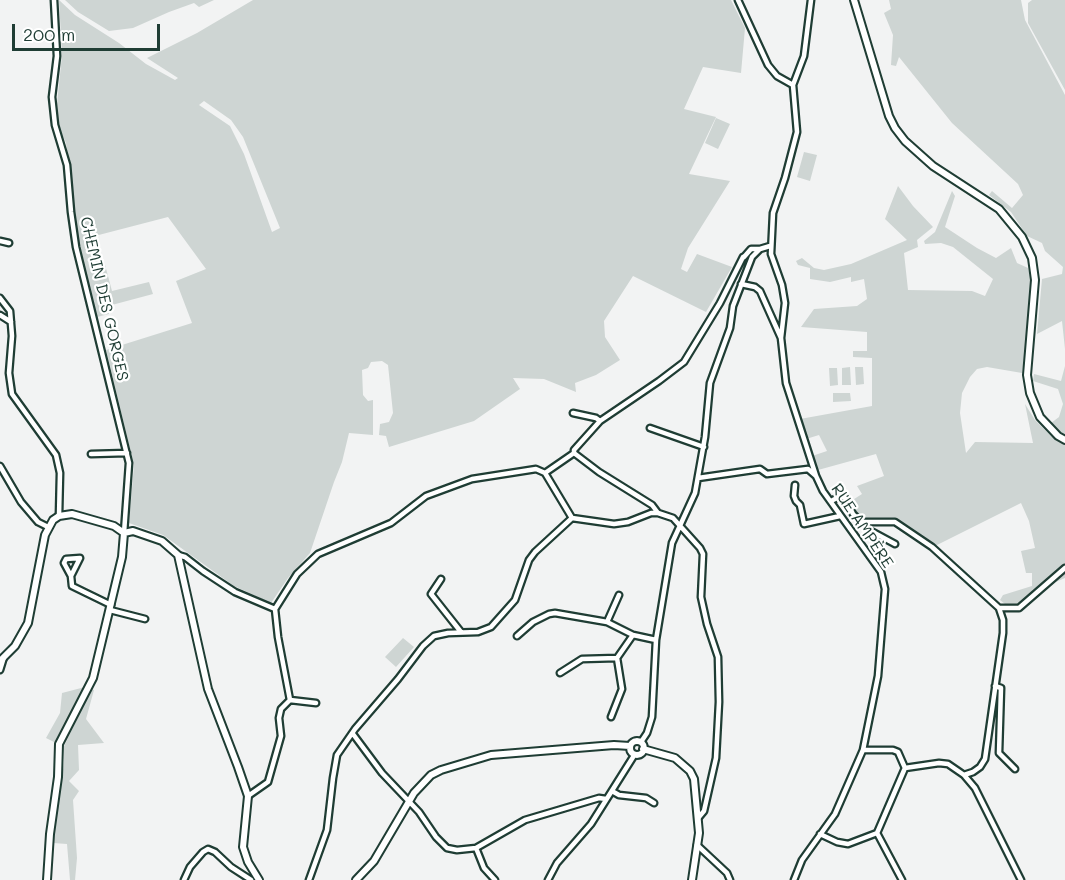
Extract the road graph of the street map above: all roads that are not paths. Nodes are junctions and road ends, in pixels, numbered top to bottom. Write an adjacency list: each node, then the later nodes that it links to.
1 (54, 0): 22 (street, CHEMIN DES GORGES)
2 (738, 0): 5 (street)
3 (811, 0): 5 (street)
4 (854, 0): 20 (street)
5 (793, 85): 8 (street)
6 (0, 241): 7 (street)
7 (9, 243)
8 (770, 246): 9 (street); 16 (street, RUE AMPÈRE)
9 (760, 249): 10 (street); 11 (street)
10 (743, 257): 11 (street); 18 (street)
11 (752, 257): 12 (street)
12 (741, 284): 16 (street); 21 (street)
13 (0, 298): 15 (street)
14 (0, 315): 15 (street)
15 (11, 322): 32 (street)
16 (780, 338): 27 (street, RUE AMPÈRE)
17 (573, 413): 18 (street)
18 (600, 421): 23 (street)
19 (650, 428): 21 (street)
20 (1065, 440)
21 (704, 447): 28 (street)
22 (128, 453): 24 (street); 38 (street, CHEMIN DES GORGES)
23 (574, 453): 26 (street); 31 (street)
24 (92, 454)
25 (0, 466): 37 (street)
26 (545, 473): 34 (street); 49 (street)
27 (816, 476): 28 (street); 30 (street, RUE AMPÈRE)
28 (698, 478): 36 (street)
29 (795, 485): 33 (street)
30 (831, 501): 33 (street, RUE AMPÈRE); 35 (street)
31 (658, 513): 34 (street); 36 (street)
32 (59, 516): 37 (street); 38 (street)
33 (840, 516): 67 (street, RUE AMPÈRE)
34 (572, 518): 52 (street)
35 (861, 522): 39 (street); 48 (street)
36 (680, 525): 55 (street); 77 (street)
37 (48, 527): 57 (street)
38 (124, 533): 40 (street); 45 (street)
39 (895, 544)
40 (178, 555): 49 (street); 73 (street)
41 (1065, 568): 48 (street)
42 (71, 576): 46 (street)
43 (441, 579): 52 (street)
44 (620, 595): 51 (street)
45 (113, 596): 46 (street); 47 (street)
46 (100, 599): 47 (street)
47 (110, 608): 50 (street); 82 (street)
48 (999, 608): 60 (street)
49 (275, 609): 61 (street)
50 (145, 619)
51 (607, 622): 53 (street); 54 (street)
52 (461, 632): 64 (street)
53 (633, 635): 55 (street); 56 (street)
54 (517, 636)
55 (656, 640): 66 (street)
56 (617, 658): 59 (street); 63 (street)
57 (2, 659): 58 (street)
58 (0, 669)
59 (560, 673)
60 (995, 686): 70 (street); 71 (street)
61 (290, 700): 62 (street); 73 (street)
62 (316, 703)
63 (611, 717)
64 (353, 734): 75 (street); 86 (street)
65 (630, 746): 66 (street); 68 (street); 75 (street)
66 (642, 746): 68 (street); 77 (street)
67 (863, 750): 69 (street); 79 (street, RUE AMPÈRE)
68 (635, 754): 72 (street)
69 (905, 768): 71 (street); 78 (street)
70 (1015, 769)
71 (964, 775): 94 (street)
72 (612, 791): 74 (street); 76 (street)
73 (248, 796): 85 (street)
74 (606, 799): 81 (street); 89 (street)
75 (408, 802): 81 (street); 87 (street)
76 (654, 804)
77 (699, 818): 80 (street)
78 (877, 833): 79 (street); 93 (street)
79 (820, 834): 92 (street, RUE AMPÈRE)
80 (698, 845): 90 (street); 91 (street)
81 (476, 848): 88 (street)
82 (47, 880)
83 (184, 880): 84 (street)
84 (251, 880)
85 (259, 880)
86 (309, 880)
87 (356, 880)
88 (495, 880)
89 (548, 880)
90 (692, 880)
91 (730, 880)
92 (794, 880)
93 (902, 880)
94 (1021, 880)

